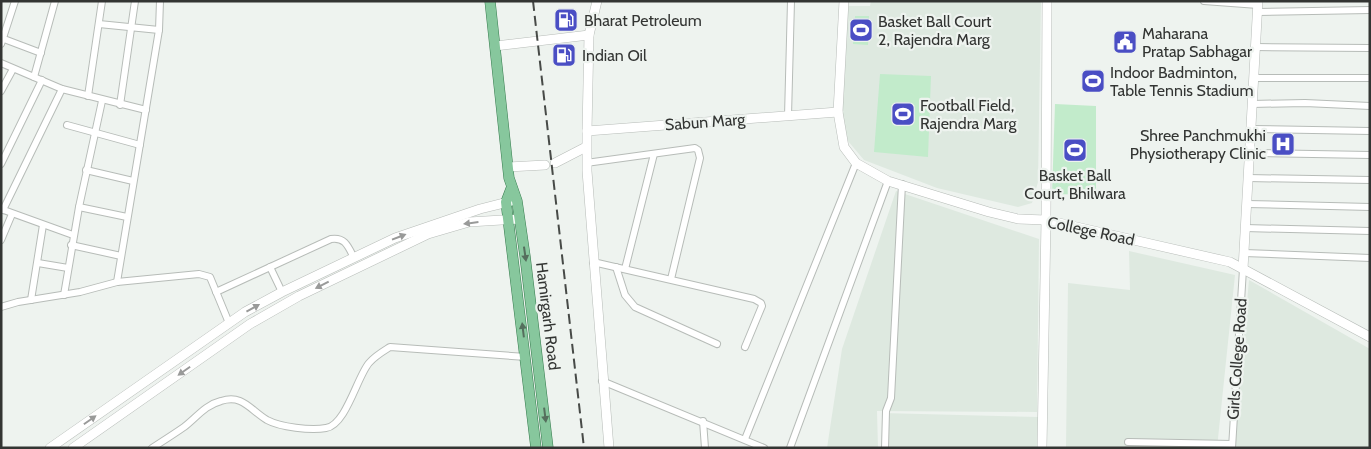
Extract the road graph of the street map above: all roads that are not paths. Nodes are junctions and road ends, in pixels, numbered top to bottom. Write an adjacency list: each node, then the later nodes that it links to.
1 (15, 1): 18 (street)
2 (55, 1): 22 (street)
3 (102, 1): 14 (street)
4 (135, 1): 15 (street)
5 (160, 1): 16 (street)
6 (490, 1): 19 (main road, Hamirgarh Road)
7 (596, 1): 17 (main road)
8 (791, 1): 38 (street)
9 (844, 1): 37 (main road, College Road)
10 (1047, 1): 69 (main road)
11 (1204, 1): 12 (street)
12 (1258, 6): 13 (street); 20 (main road)
13 (1370, 10)
14 (99, 24): 15 (street); 31 (street)
15 (132, 27): 16 (street); 34 (street)
16 (159, 30): 36 (street)
17 (590, 35): 19 (main road); 41 (main road)
18 (2, 42): 22 (street)
19 (495, 46): 52 (main road, Hamirgarh Road)
20 (1256, 47): 21 (street); 26 (main road)
21 (1370, 48)
22 (41, 53): 25 (street)
23 (1, 63): 24 (street)
24 (13, 69): 25 (street); 30 (street)
25 (34, 77): 28 (street)
26 (1254, 78): 27 (street); 33 (main road)
27 (1370, 78)
28 (42, 80): 29 (street); 51 (street)
29 (62, 89): 31 (street); 65 (street)
30 (1, 91)
31 (88, 96): 32 (street)
32 (102, 101): 34 (street); 43 (street)
33 (1252, 104): 35 (street); 40 (main road)
34 (120, 105): 36 (street)
35 (1370, 106)
36 (146, 110): 44 (street)
37 (838, 112): 38 (main road, Sabun Marg); 50 (main road, College Road)
38 (788, 116): 41 (main road, Sabun Marg)
39 (67, 125): 43 (street)
40 (1251, 129): 42 (street); 46 (main road)
41 (587, 131): 45 (main road)
42 (1370, 131)
43 (94, 133): 44 (street); 53 (street)
44 (140, 146): 56 (street)
45 (586, 147): 49 (main road); 52 (main road)
46 (1250, 153): 48 (street); 54 (main road)
47 (654, 154): 49 (street); 85 (street); 87 (street)
48 (1370, 155)
49 (586, 163): 81 (main road)
50 (856, 163): 57 (main road, College Road); 101 (street)
51 (1, 164)
52 (508, 167): 59 (main road, Hamirgarh Road)
53 (86, 170): 56 (street); 63 (street)
54 (1248, 178): 55 (street); 62 (main road)
55 (1370, 180)
56 (133, 181): 67 (street)
57 (888, 181): 58 (main road, College Road); 112 (street)
58 (902, 184): 69 (main road, College Road); 113 (street)
59 (511, 190): 60 (main road, Hamirgarh Road); 61 (main road)
60 (517, 201): 61 (main road); 68 (main road, Hamirgarh Road)
61 (506, 202): 68 (main road, Hamirgarh Road); 78 (main road, one-way to 61)
62 (1247, 204): 64 (street); 71 (main road)
63 (79, 206): 67 (street); 73 (street)
64 (1370, 207)
65 (2, 210): 66 (street)
66 (12, 214): 70 (street); 74 (street)
67 (127, 217): 77 (street)
68 (514, 220): 98 (main road, Hamirgarh Road, one-way to 68); 105 (main road, one-way to 105); 108 (main road, Hamirgarh Road, one-way to 108)
69 (1046, 220): 86 (main road, College Road); 114 (main road)
70 (43, 225): 73 (street); 80 (street)
71 (1245, 228): 72 (street); 76 (main road)
72 (1370, 231)
73 (73, 235): 75 (street)
74 (1, 240)
75 (71, 245): 77 (street); 84 (street)
76 (1244, 253): 79 (street); 86 (main road)
77 (121, 256): 88 (street)
78 (354, 258): 82 (street); 90 (main road)
79 (1370, 258)
80 (38, 262): 84 (street); 92 (street)
81 (593, 262): 83 (street); 99 (main road)
82 (270, 267): 89 (street); 90 (street)
83 (616, 267): 85 (street); 96 (street)
84 (68, 268): 91 (street)
85 (625, 269): 87 (street)
86 (1243, 269): 95 (main road, College Road); 103 (street, Girls College Road)
87 (671, 279): 97 (street)
88 (118, 282): 89 (street); 91 (street)
89 (216, 292): 94 (street)
90 (282, 292): 94 (main road, one-way to 90)
91 (64, 295): 92 (street)
92 (30, 300): 93 (street)
93 (1, 308)
94 (230, 323): 104 (main road, one-way to 94)
95 (1370, 337)
96 (717, 344)
97 (745, 347)
98 (527, 357): 106 (street); 107 (main road, Hamirgarh Road)
99 (602, 381): 100 (street); 109 (main road)
100 (702, 421): 101 (street); 110 (street)
101 (745, 439): 111 (street)
102 (1128, 442): 103 (street)
103 (1232, 446)
104 (50, 448)
105 (73, 448)
106 (152, 448)
107 (536, 448)
108 (548, 448)
109 (608, 448)
110 (705, 448)
111 (764, 448)
112 (790, 448)
113 (885, 448)
114 (1042, 448)

